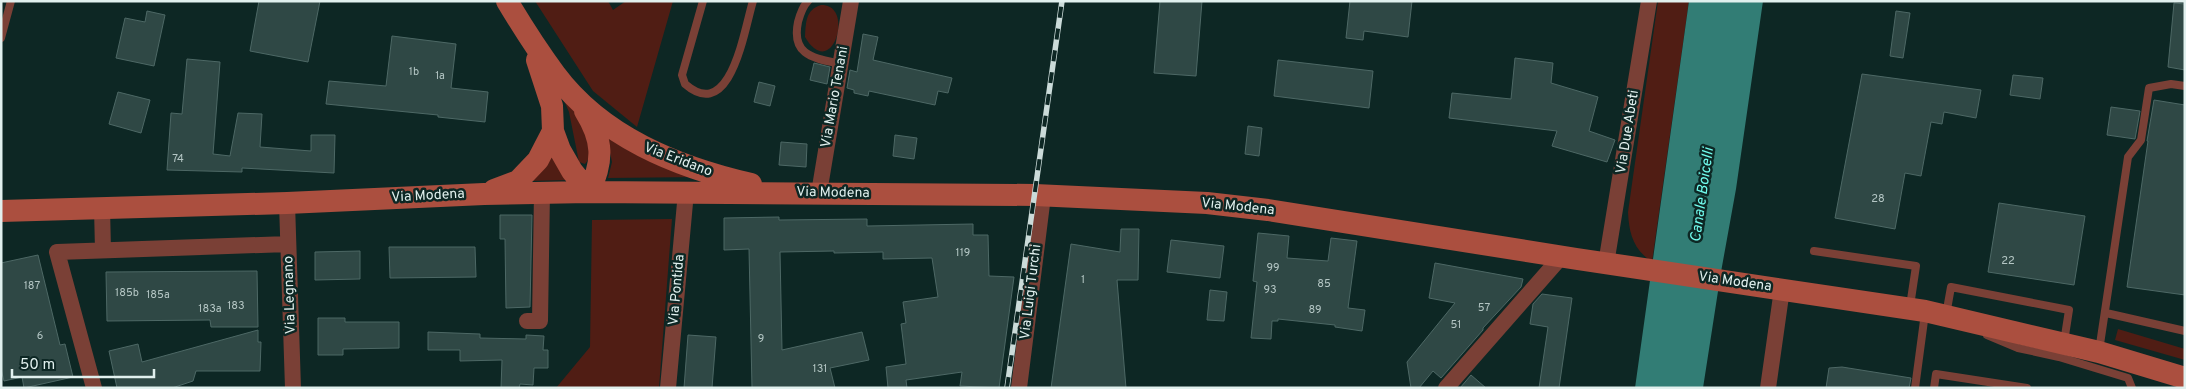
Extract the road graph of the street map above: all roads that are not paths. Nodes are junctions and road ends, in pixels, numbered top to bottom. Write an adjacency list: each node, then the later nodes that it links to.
1 (11, 1): 8 (lane)
2 (507, 1): 9 (main road, Via Eridano)
3 (703, 1): 4 (lane)
4 (753, 1)
5 (808, 1): 10 (lane)
6 (851, 1): 10 (street, Via Mario Tenani)
7 (1649, 1): 28 (street, Via Due Abeti)
8 (1, 38)
9 (531, 40): 12 (main road, Via Eridano); 13 (main road, Via Eridano)
10 (841, 64): 18 (street, Via Mario Tenani)
11 (2185, 86): 31 (lane)
12 (578, 100): 15 (main road, Via Eridano); 17 (main road, Via Eridano)
13 (554, 131): 15 (main road, Via Eridano); 19 (main road)
14 (542, 192): 15 (main road, Via Modena); 19 (main road, Via Modena); 32 (street)
15 (589, 192): 16 (main road, Via Modena)
16 (686, 192): 17 (main road, Via Modena); 39 (street, Via Pontida)
17 (791, 193): 18 (main road, Via Modena)
18 (819, 193): 20 (main road, Via Modena)
19 (484, 194): 21 (main road, Via Modena)
20 (1044, 196): 27 (main road, Via Modena); 40 (street, Via Luigi Turchi)
21 (287, 203): 22 (main road, Via Modena); 24 (street, Via Legnano)
22 (102, 208): 23 (main road, Via Modena); 25 (street)
23 (1, 211)
24 (288, 244): 25 (street); 38 (street, Via Legnano)
25 (103, 250): 37 (street)
26 (1814, 251): 30 (lane)
27 (1561, 257): 28 (main road, Via Modena); 41 (street)
28 (1606, 264): 29 (main road, Via Modena)
29 (1782, 289): 30 (main road, Via Modena); 42 (street)
30 (1936, 313): 34 (main road, Via Modena); 34 (lane); 43 (lane); 46 (lane)
31 (2106, 313): 33 (lane); 35 (lane)
32 (527, 321)
33 (2185, 331)
34 (2064, 344): 35 (main road, Via Modena)
35 (2099, 352): 36 (main road, Via Modena)
36 (2185, 378)
37 (94, 388)
38 (293, 388)
39 (668, 388)
40 (1019, 388)
41 (1446, 388)
42 (1768, 388)
43 (1915, 388)
44 (1934, 388): 45 (lane)
45 (2027, 388)
46 (2132, 388)

